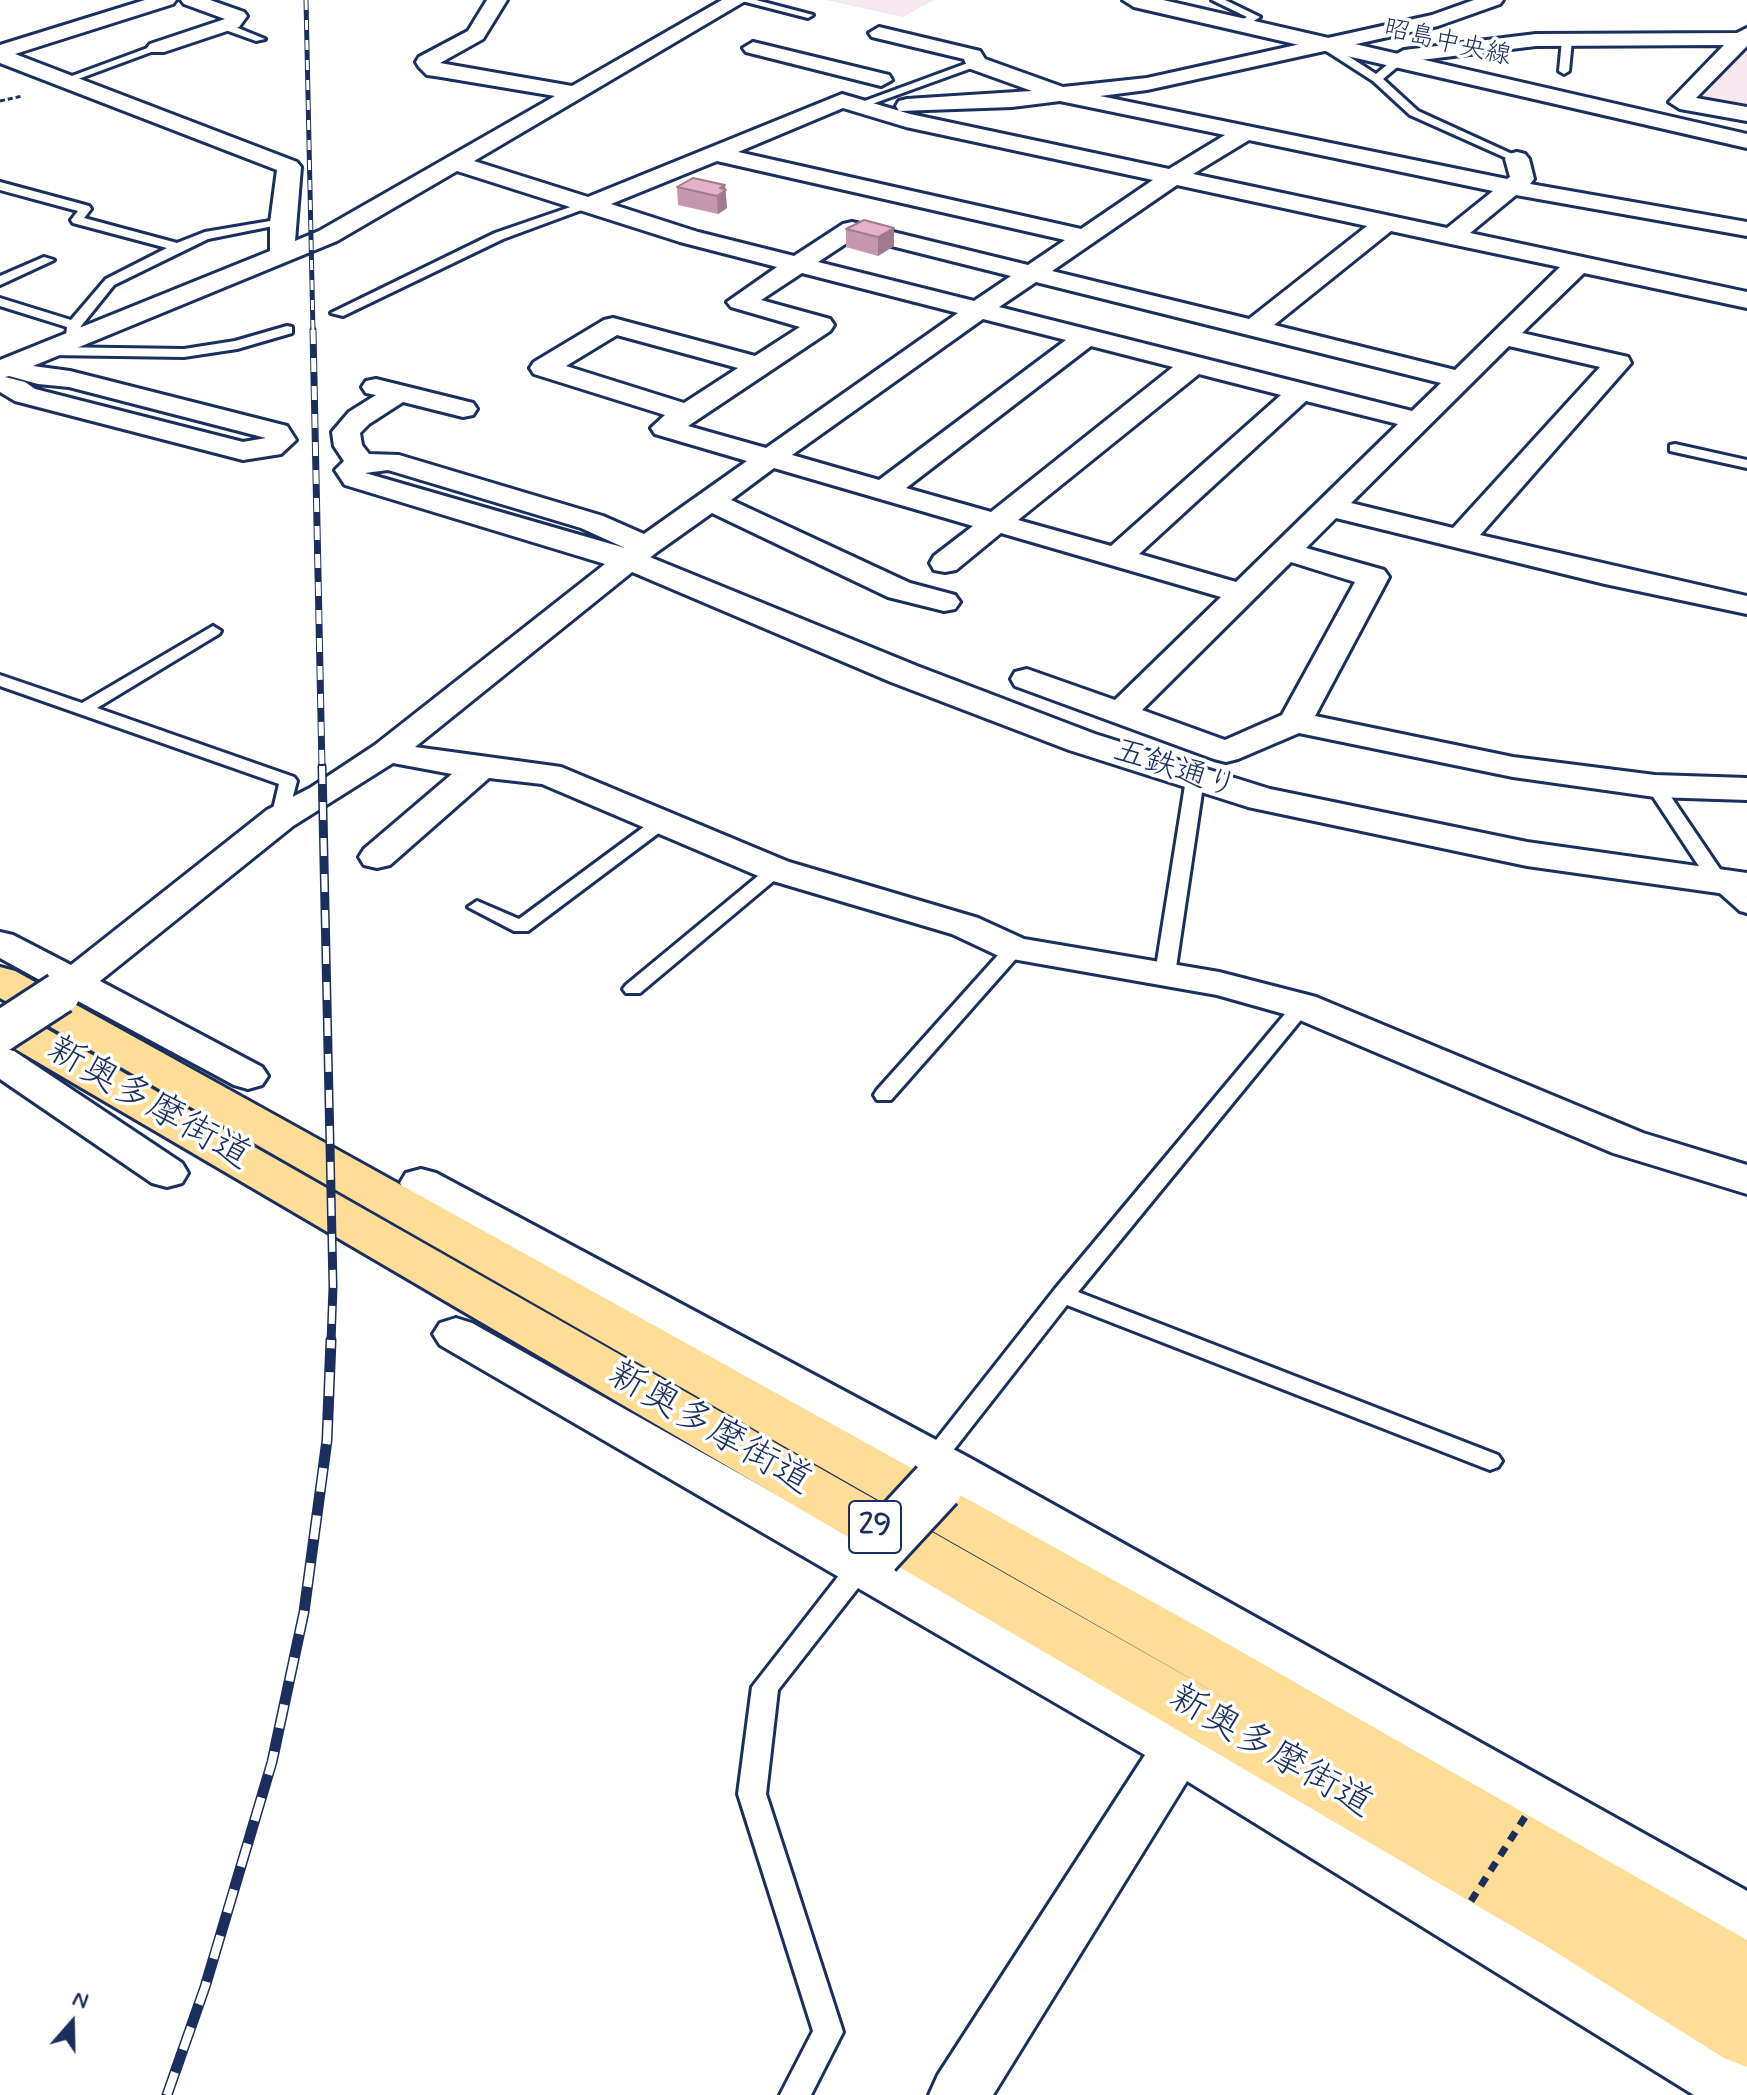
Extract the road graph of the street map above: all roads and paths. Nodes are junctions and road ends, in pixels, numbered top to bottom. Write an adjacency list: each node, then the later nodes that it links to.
1 (166, 0): 22 (street)
2 (191, 0): 14 (street)
3 (497, 0): 30 (street)
4 (737, 0): 30 (street)
5 (743, 0): 10 (lane)
6 (1134, 0): 13 (street, 昭島中央線)
7 (1217, 0): 13 (lane)
8 (1493, 0): 11 (street)
9 (1411, 4): 11 (street)
10 (808, 15)
11 (1444, 18): 19 (street); 23 (street)
12 (901, 23): 15 (street)
13 (1240, 25): 19 (street, 昭島中央線)
14 (224, 26): 17 (lane); 20 (street)
15 (879, 33): 24 (street); 25 (street)
16 (1744, 37): 18 (street); 33 (street)
17 (260, 39)
18 (1567, 40): 23 (street); 26 (lane)
19 (1321, 43): 23 (street, 昭島中央線); 27 (lane); 31 (street)
20 (157, 48): 28 (lane)
21 (753, 48): 24 (street)
22 (0, 54): 28 (street)
23 (1401, 59): 27 (lane); 35 (street, 昭島中央線)
24 (815, 63): 29 (street)
25 (976, 63): 31 (street); 32 (lane)
26 (1564, 71)
27 (1377, 79): 37 (lane)
28 (66, 80): 44 (street)
29 (881, 80)
30 (575, 93): 38 (street)
31 (1063, 95): 32 (street); 34 (street)
32 (860, 107): 36 (street); 39 (street)
33 (1747, 114)
34 (1243, 134): 39 (street); 41 (street)
35 (1747, 141)
36 (717, 154): 42 (street); 46 (street)
37 (1517, 159): 41 (street)
38 (456, 163): 42 (street); 49 (street)
39 (1174, 176): 43 (street); 46 (street)
40 (0, 186): 48 (lane)
41 (1514, 188): 45 (street); 47 (street)
42 (589, 205): 52 (street); 58 (lane)
43 (1387, 222): 47 (street); 59 (street)
44 (282, 223): 48 (lane); 49 (street)
45 (1747, 229)
46 (1085, 237): 53 (street)
47 (1451, 237): 51 (street)
48 (178, 247): 63 (lane)
49 (283, 254): 63 (street)
50 (48, 260): 54 (lane)
51 (1578, 264): 55 (street); 61 (street)
52 (797, 265): 53 (street); 57 (street); 64 (street)
53 (1032, 273): 57 (street); 59 (street)
54 (0, 281)
55 (1747, 300)
56 (0, 302): 63 (lane)
57 (977, 311): 62 (street); 73 (street)
58 (338, 313)
59 (1254, 328): 67 (street)
60 (287, 330): 63 (lane)
61 (1503, 337): 67 (street); 79 (street)
62 (1085, 338): 65 (street); 75 (street)
63 (65, 339): 66 (street)
64 (757, 365): 70 (street); 70 (street)
65 (1193, 365): 68 (street); 78 (street)
66 (3, 374): 66 (street)
67 (1460, 379): 71 (street)
68 (1301, 391): 71 (street); 82 (street)
69 (463, 409): 81 (street)
70 (687, 413): 73 (street)
71 (1418, 421): 77 (street)
72 (1675, 448): 74 (lane)
73 (768, 458): 75 (street); 76 (street)
74 (1747, 464)
75 (883, 491): 78 (street)
76 (710, 501): 81 (street); 85 (street)
77 (1330, 507): 79 (street); 80 (street)
78 (996, 523): 82 (street); 83 (street)
79 (1459, 540): 86 (street)
80 (1285, 551): 84 (street); 92 (street)
81 (635, 555): 93 (street); 95 (street, 五鉄通り)
82 (1116, 558): 84 (street)
83 (945, 563)
84 (1242, 593): 91 (street)
85 (944, 602)
86 (1747, 605)
87 (213, 631): 90 (lane)
88 (1027, 679): 91 (street)
89 (0, 680): 90 (lane)
90 (82, 710): 98 (lane)
91 (1120, 713): 92 (street)
92 (1295, 722): 96 (street)
93 (387, 752): 94 (street); 98 (street)
94 (482, 766): 99 (street); 100 (street)
95 (1195, 779): 102 (street, 五鉄通り); 106 (lane)
96 (1655, 786): 97 (street); 102 (lane)
97 (1747, 789)
98 (280, 818): 108 (street)
99 (662, 822): 101 (street); 103 (lane)
100 (377, 857)
101 (776, 870): 105 (street); 109 (lane)
102 (1738, 891)
103 (477, 907)
104 (0, 943): 108 (street)
105 (1014, 949): 106 (street); 115 (lane)
106 (1165, 974): 110 (street)
107 (0, 980): 128 (main road, 新奥多摩街道 / 29)
108 (67, 988): 112 (street, bridge); 114 (street)
109 (633, 989)
110 (1302, 1006): 117 (street); 119 (lane)
111 (0, 1021): 129 (main road, 新奥多摩街道 / 29)
112 (0, 1032)
113 (0, 1060): 116 (street)
114 (248, 1076)
115 (884, 1095)
116 (167, 1173)
117 (1747, 1180)
118 (421, 1183): 122 (street)
119 (1063, 1295): 121 (lane); 122 (lane)
120 (456, 1334): 123 (street)
121 (1490, 1461)
122 (941, 1472): 123 (street, bridge); 127 (street)
123 (868, 1560): 124 (street); 130 (lane)
124 (1179, 1748): 131 (street); 132 (street)
125 (1525, 1817): 126 (path, bridge)
126 (1471, 1901)
127 (1747, 1920)
128 (1747, 1973)
129 (1747, 2037)
130 (795, 2095)
131 (959, 2095)
132 (1746, 2095)

